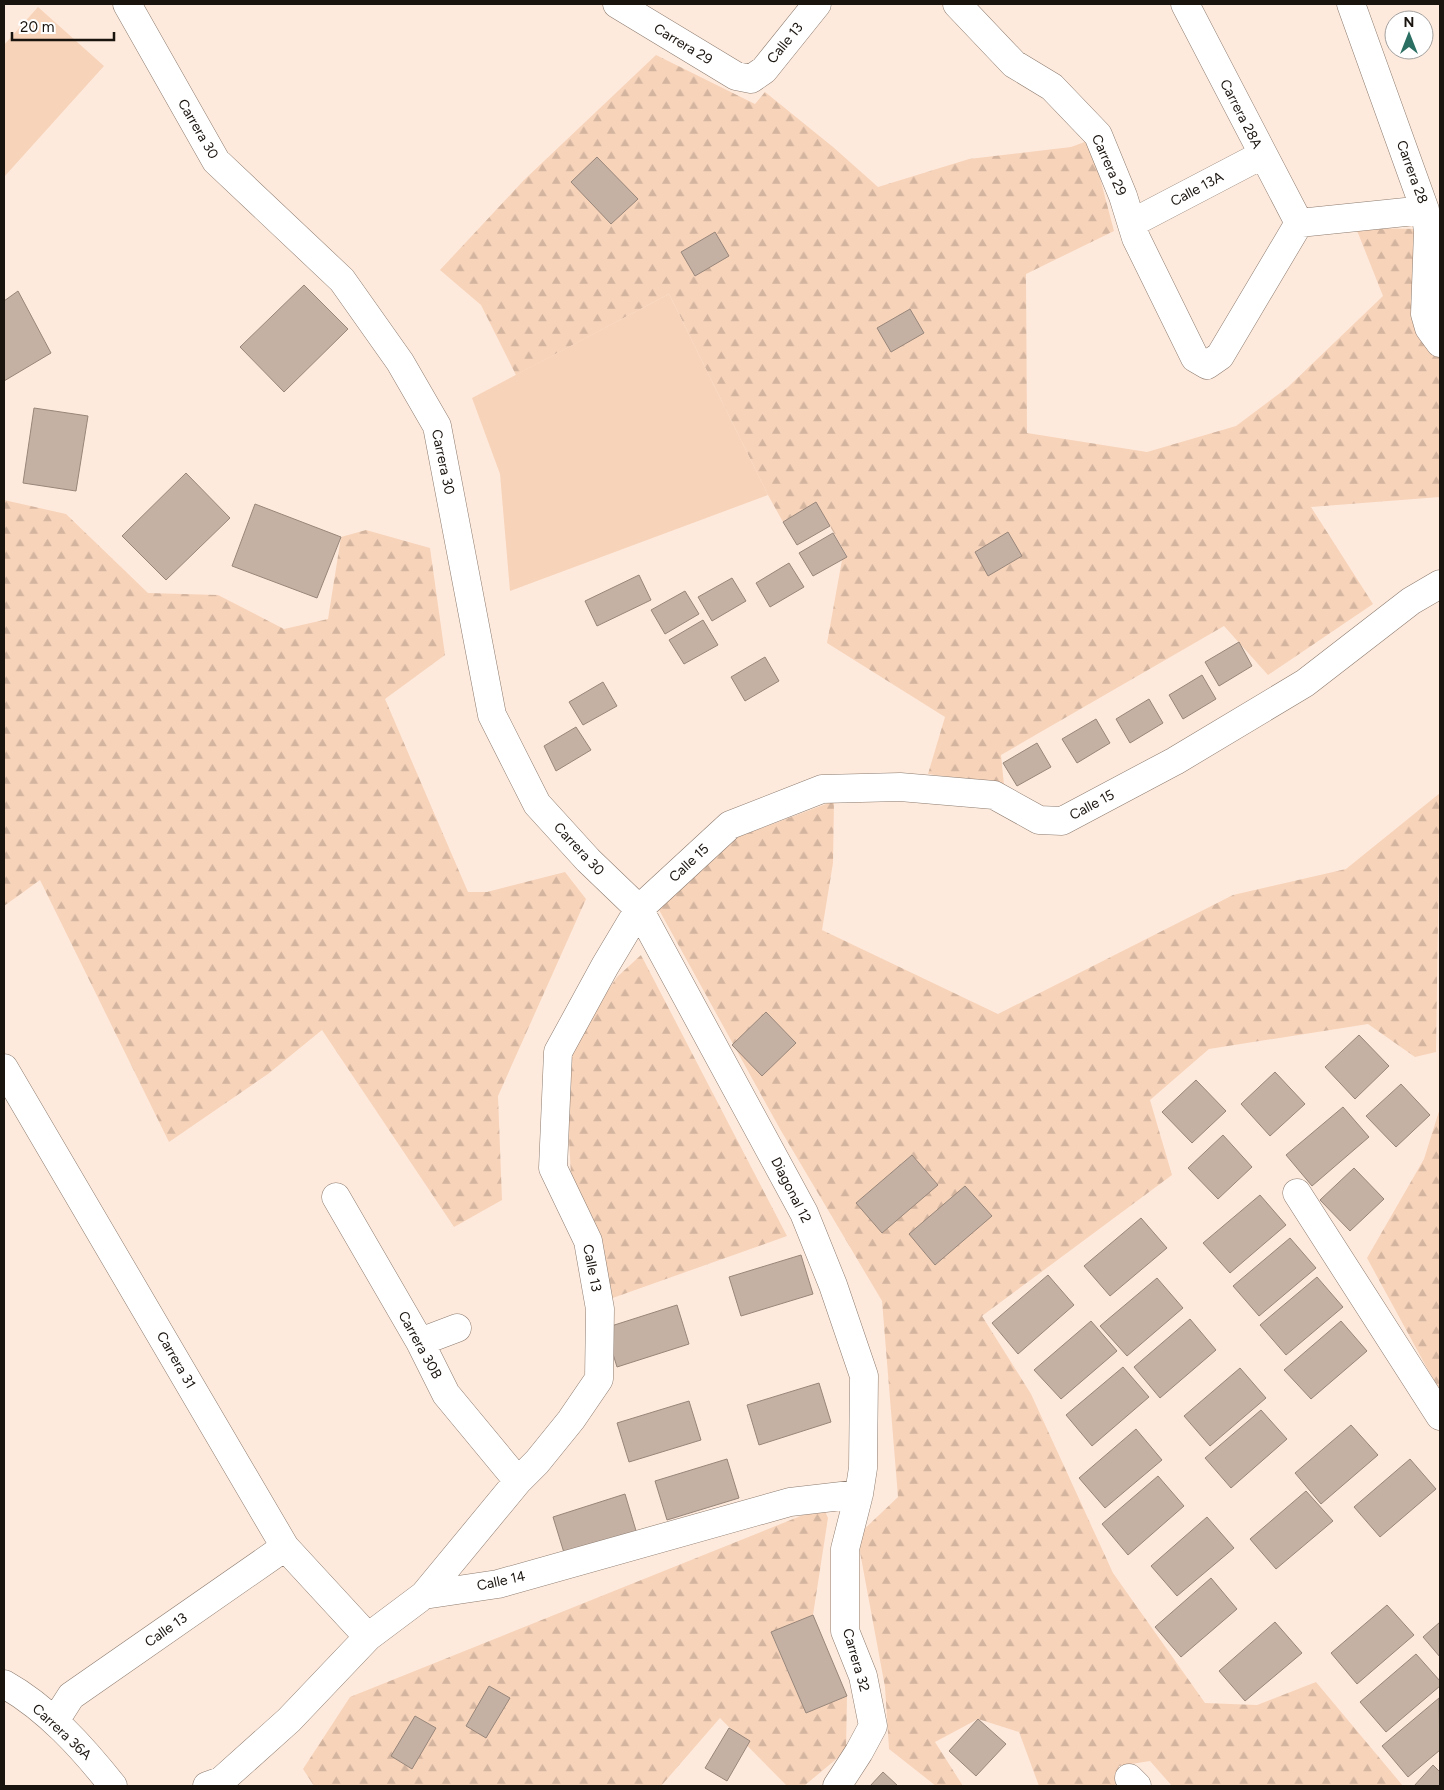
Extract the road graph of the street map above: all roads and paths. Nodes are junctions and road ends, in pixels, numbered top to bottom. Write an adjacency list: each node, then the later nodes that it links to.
1 (127, 4): 14 (street, Carrera 30)
2 (616, 4): 7 (street, Carrera 29)
3 (817, 4): 7 (street, Calle 13)
4 (957, 4): 10 (street, Carrera 29)
5 (1185, 4): 8 (street, Carrera 28A)
6 (1351, 4): 9 (street, Carrera 28)
7 (751, 80)
8 (1262, 155): 10 (street, Calle 13A); 11 (street, Carrera 28A)
9 (1426, 210): 11 (street); 12 (street, Carrera 28)
10 (1132, 223): 11 (street, Carrera 29)
11 (1299, 223)
12 (1440, 344)
13 (1440, 584): 14 (street, Calle 15)
14 (639, 909): 21 (street, Calle 13); 22 (street, Diagonal 12)
15 (4, 1068): 23 (street, Carrera 31)
16 (1298, 1193): 20 (street)
17 (336, 1198): 19 (street, Carrera 30B)
18 (457, 1328): 19 (street)
19 (420, 1342): 21 (street, Carrera 30B)
20 (1440, 1416)
21 (518, 1481): 24 (street, Calle 13)
22 (859, 1494): 24 (street, Calle 14); 30 (street, Carrera 32)
23 (286, 1547): 25 (street, Carrera 31); 27 (street, Calle 13)
24 (424, 1595): 25 (street, Calle 14)
25 (368, 1638): 29 (street, Calle 14)
26 (4, 1684): 27 (street, Carrera 36A)
27 (55, 1722): 28 (street, Carrera 36A)
28 (113, 1786)
29 (207, 1786)
30 (837, 1786)

